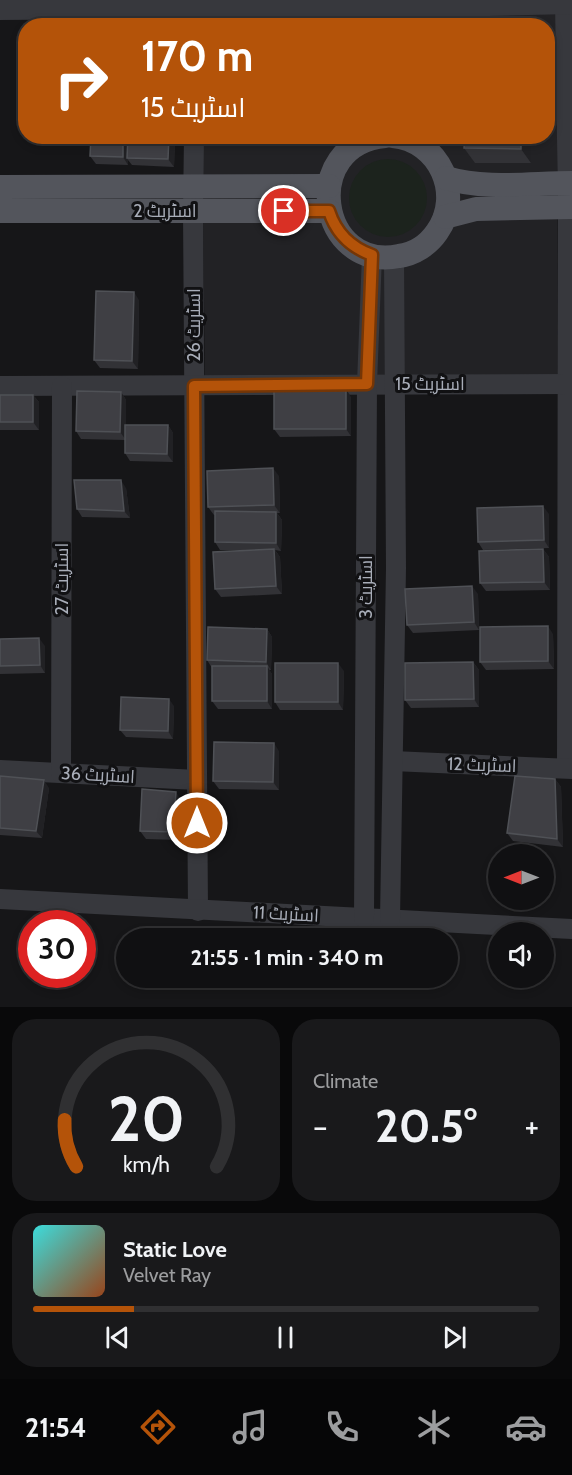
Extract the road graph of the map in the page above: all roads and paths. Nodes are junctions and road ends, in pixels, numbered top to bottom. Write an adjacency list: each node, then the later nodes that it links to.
1 (567, 3): 6 (street); 11 (street)
2 (61, 5): 3 (street); 4 (street)
3 (0, 10)
4 (193, 11): 5 (street)
5 (375, 11): 6 (street)
6 (401, 11)
7 (194, 144): 12 (street, اسٹریٹ 26)
8 (358, 144): 13 (main road)
9 (418, 144): 10 (main road)
10 (446, 178): 11 (main road); 19 (main road)
11 (570, 183): 15 (street)
12 (194, 186): 13 (main road, اسٹریٹ 2); 14 (main road, اسٹریٹ 2); 17 (street, اسٹریٹ 26)
13 (329, 186): 18 (main road)
14 (0, 187)
15 (570, 207): 19 (main road); 23 (street)
16 (0, 211): 17 (main road, اسٹریٹ 2)
17 (193, 211): 18 (main road, اسٹریٹ 2); 26 (street, اسٹریٹ 26)
18 (329, 211): 20 (main road)
19 (445, 217): 20 (main road)
20 (383, 256): 21 (street, اسٹریٹ 3); 22 (street, اسٹریٹ 3)
21 (367, 384): 22 (street, اسٹریٹ 15); 26 (street, اسٹریٹ 15); 34 (street, اسٹریٹ 3)
22 (395, 384): 23 (street, اسٹریٹ 15); 27 (street, اسٹریٹ 3)
23 (570, 384): 28 (street)
24 (0, 386): 25 (street, اسٹریٹ 15)
25 (62, 386): 26 (street, اسٹریٹ 15); 30 (street, اسٹریٹ 27)
26 (194, 386): 31 (street, اسٹریٹ 26)
27 (393, 761): 28 (street, اسٹریٹ 12); 35 (street, اسٹریٹ 3)
28 (569, 768)
29 (0, 770): 30 (street, اسٹریٹ 36)
30 (61, 773): 31 (street, اسٹریٹ 36)
31 (197, 780): 33 (street, اسٹریٹ 26)
32 (0, 899): 33 (street, اسٹریٹ 11)
33 (198, 910): 34 (street, اسٹریٹ 11)
34 (364, 918): 35 (street, اسٹریٹ 11)
35 (390, 919): 36 (street, اسٹریٹ 11)
36 (572, 929)

